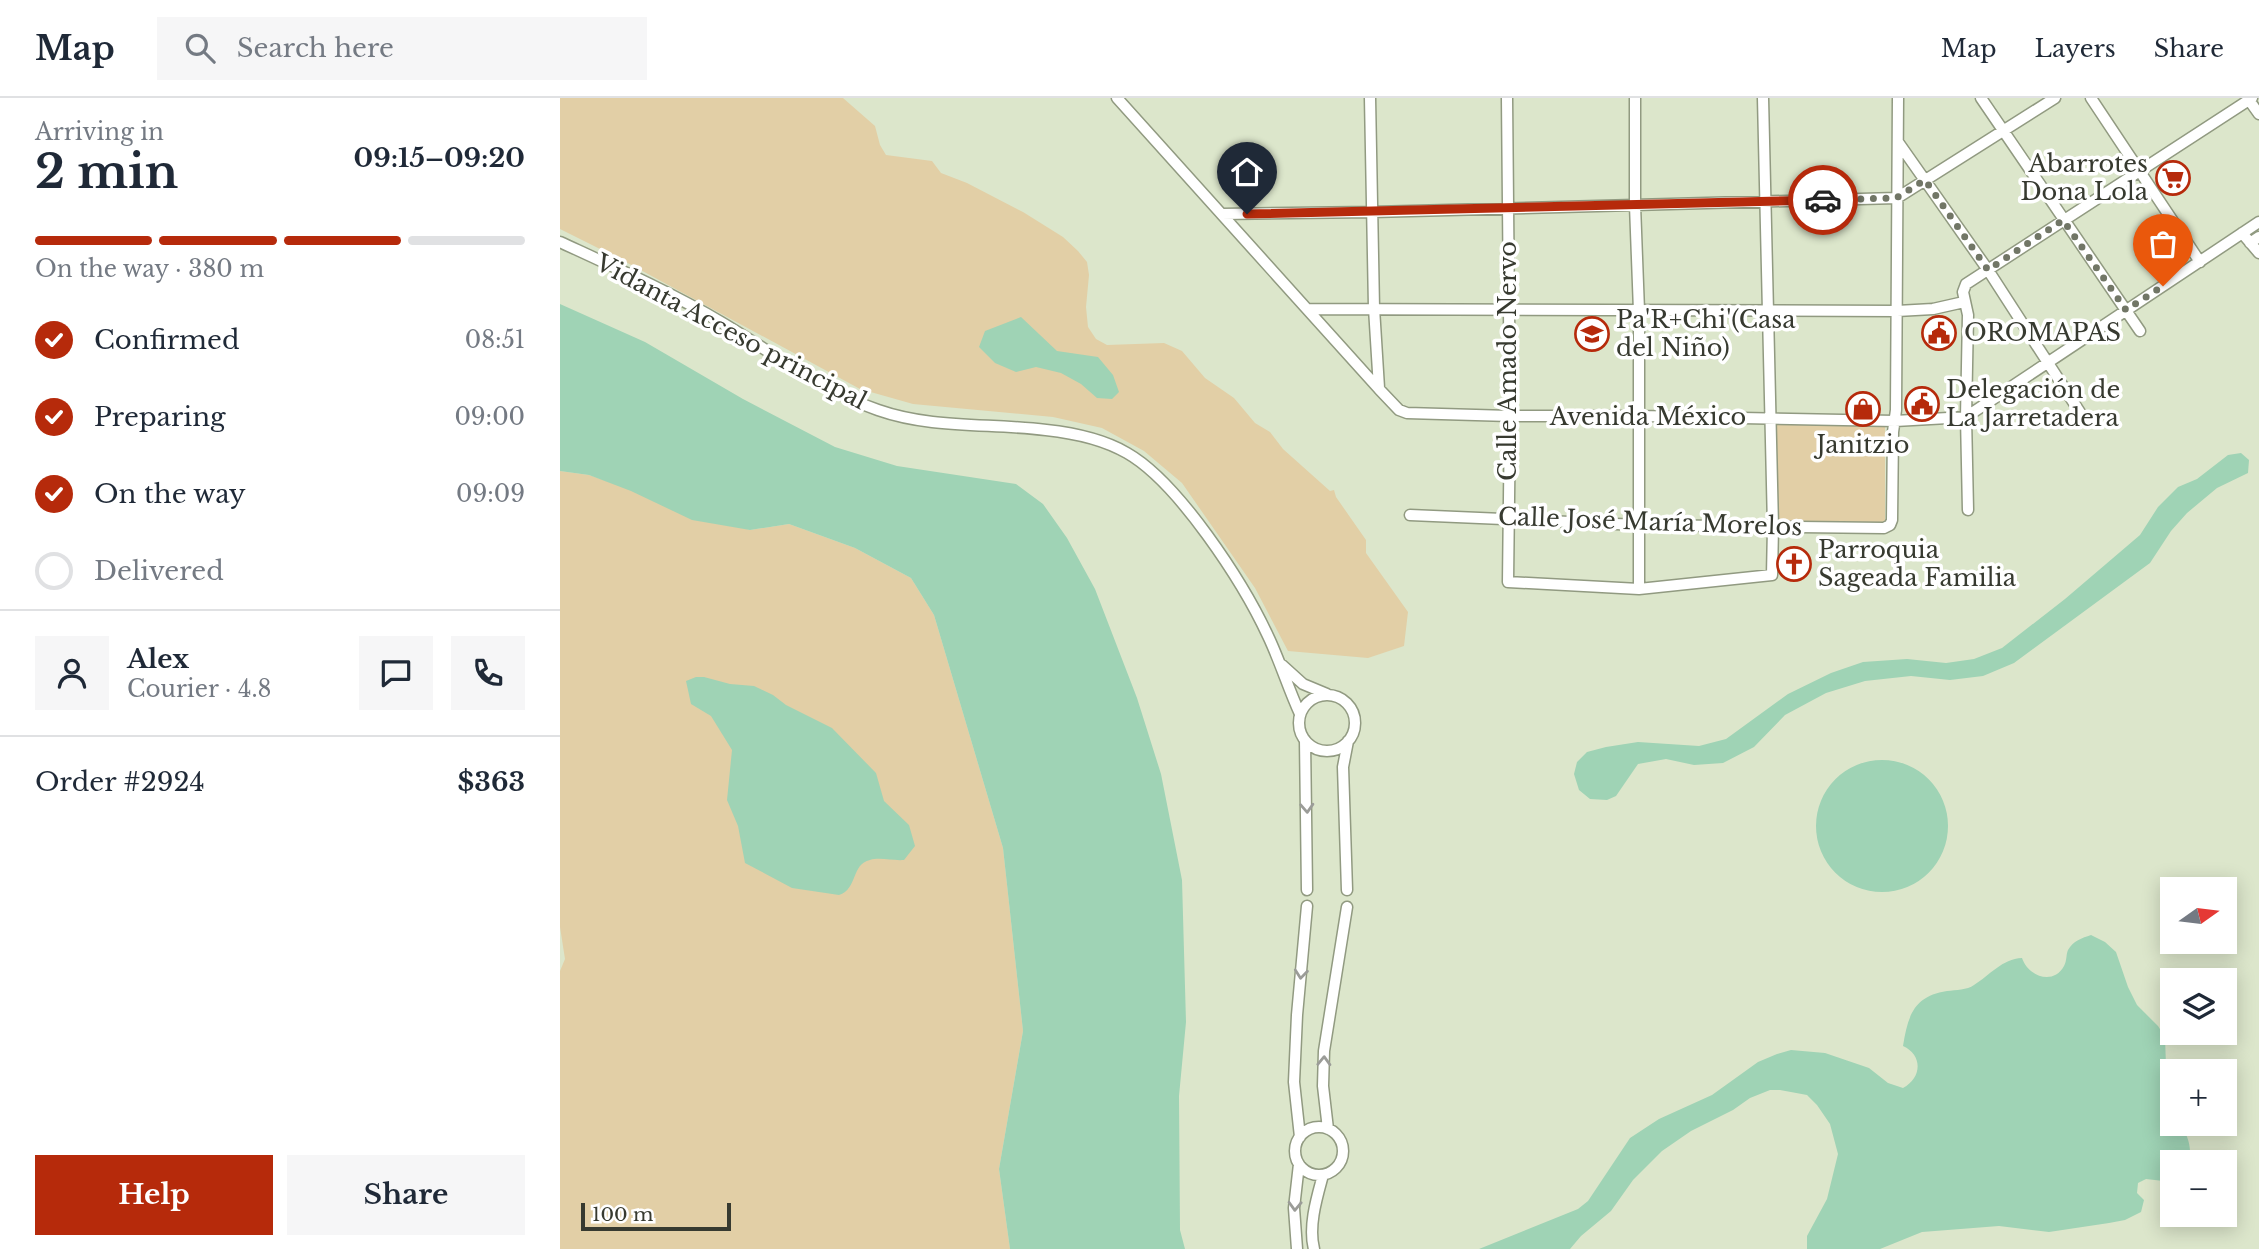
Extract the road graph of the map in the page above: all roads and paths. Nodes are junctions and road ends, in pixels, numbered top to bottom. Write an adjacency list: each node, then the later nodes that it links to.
1 (1117, 98): 21 (street, Avenida México)
2 (1370, 98): 20 (street)
3 (1507, 98): 19 (street, Calle Amado Nervo)
4 (1635, 98): 18 (street)
5 (1763, 98): 17 (street)
6 (1898, 98): 13 (street)
7 (1981, 98): 12 (street)
8 (2055, 98): 12 (street)
9 (2091, 98): 14 (street)
10 (2251, 99): 11 (street); 14 (street)
11 (2259, 114)
12 (2004, 131): 15 (street); 22 (street)
13 (1898, 141): 15 (street); 16 (street)
14 (2140, 170): 22 (street); 28 (street)
15 (1925, 180): 16 (street); 29 (street)
16 (1896, 198): 17 (street); 37 (street)
17 (1765, 202): 18 (street); 33 (street)
18 (1635, 205): 19 (street); 36 (street)
19 (1506, 207): 20 (street); 35 (street, Calle Amado Nervo)
20 (1372, 212): 21 (street); 31 (street)
21 (1222, 214): 32 (street, Avenida México)
22 (2063, 220): 29 (street); 34 (street)
23 (2259, 222): 24 (street)
24 (2242, 233): 25 (street); 28 (street)
25 (2254, 240): 27 (street)
26 (560, 242): 53 (street, Vidanta Acceso principal)
27 (2259, 253)
28 (2200, 262): 34 (street)
29 (1988, 270): 30 (street); 39 (street)
30 (1964, 302): 37 (street); 44 (street)
31 (1374, 308): 32 (street); 35 (street); 40 (street)
32 (1308, 309): 40 (street, Avenida México)
33 (1767, 310): 36 (street); 37 (street); 45 (street)
34 (2126, 310): 38 (street); 39 (street)
35 (1509, 311): 36 (street); 43 (street, Calle Amado Nervo)
36 (1639, 311): 42 (street)
37 (1897, 311): 46 (street)
38 (2140, 331)
39 (2047, 363): 41 (street); 44 (street)
40 (1379, 389): 43 (street, Avenida México)
41 (2081, 414)
42 (1639, 415): 43 (street, Avenida México); 45 (street, Avenida México); 50 (street)
43 (1510, 416): 49 (street, Calle Amado Nervo)
44 (1966, 417): 46 (street, Avenida México); 47 (street)
45 (1769, 418): 46 (street, Avenida México); 51 (street)
46 (1895, 421): 51 (street, Calle José María Morelos)
47 (1968, 510)
48 (1410, 515): 49 (street, Calle José María Morelos)
49 (1507, 519): 50 (street, Calle José María Morelos); 52 (street, Calle Amado Nervo)
50 (1639, 525): 51 (street, Calle José María Morelos); 52 (street)
51 (1773, 527): 52 (street)
52 (1639, 589)
53 (1281, 664): 54 (street); 55 (street, Vidanta Acceso principal)
54 (1327, 694): 55 (street); 57 (street)
55 (1300, 714): 56 (street)
56 (1305, 740): 57 (street); 58 (street, one-way to 58)
57 (1348, 741): 59 (street)
58 (1307, 890)
59 (1347, 890)
60 (1307, 906): 63 (street, one-way to 63)
61 (1347, 907): 62 (street, one-way to 61)
62 (1328, 1129): 63 (street); 65 (street)
63 (1300, 1137): 64 (street)
64 (1299, 1164): 65 (street); 66 (street, one-way to 66)
65 (1324, 1175): 67 (street)
66 (1297, 1249)
67 (1314, 1249)

